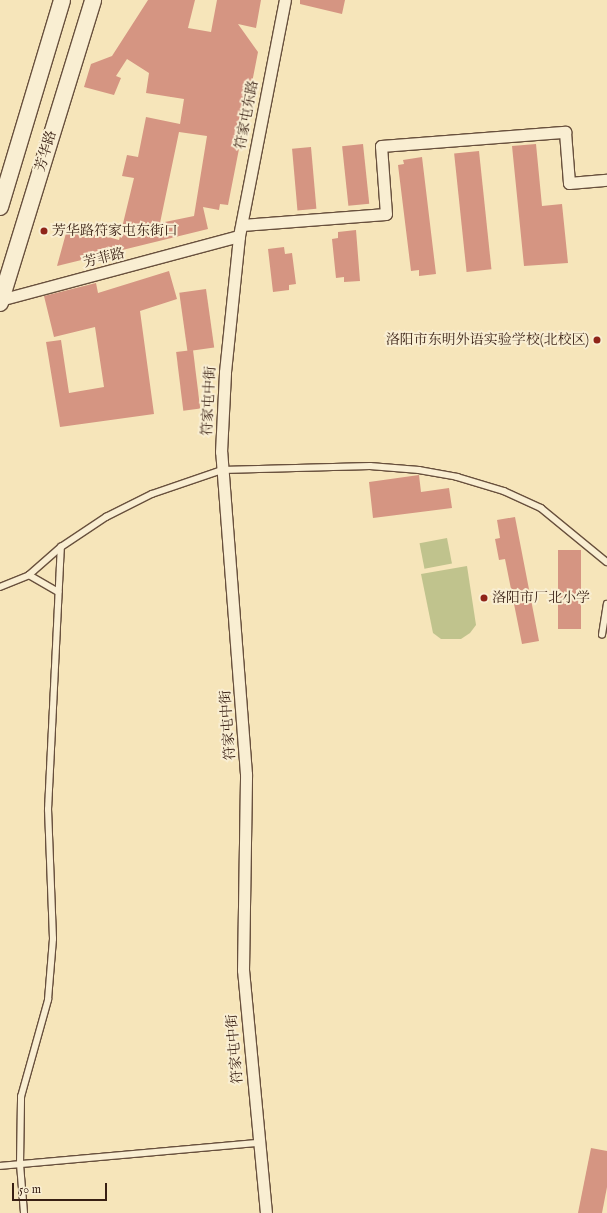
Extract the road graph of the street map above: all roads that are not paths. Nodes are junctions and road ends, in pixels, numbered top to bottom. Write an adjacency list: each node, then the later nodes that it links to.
1 (62, 0): 5 (main road, 芳华路)
2 (93, 0): 8 (main road, 芳华路)
3 (284, 0): 6 (street, 符家屯东路)
4 (607, 180): 6 (street)
5 (0, 207)
6 (242, 225): 7 (street, 符家屯东路)
7 (239, 236): 8 (street, 芳菲路); 9 (street, 符家屯中街)
8 (0, 301)
9 (222, 470): 10 (lane); 11 (lane); 17 (street, 符家屯中街)
10 (60, 547): 12 (lane); 14 (lane)
11 (607, 562)
12 (29, 575): 13 (lane); 14 (lane)
13 (0, 588)
14 (59, 592): 18 (lane)
15 (607, 604): 16 (lane)
16 (602, 635)
17 (259, 1142): 18 (lane); 21 (street, 符家屯中街)
18 (20, 1164): 19 (lane); 20 (lane)
19 (0, 1166)
20 (24, 1213)
21 (266, 1213)

